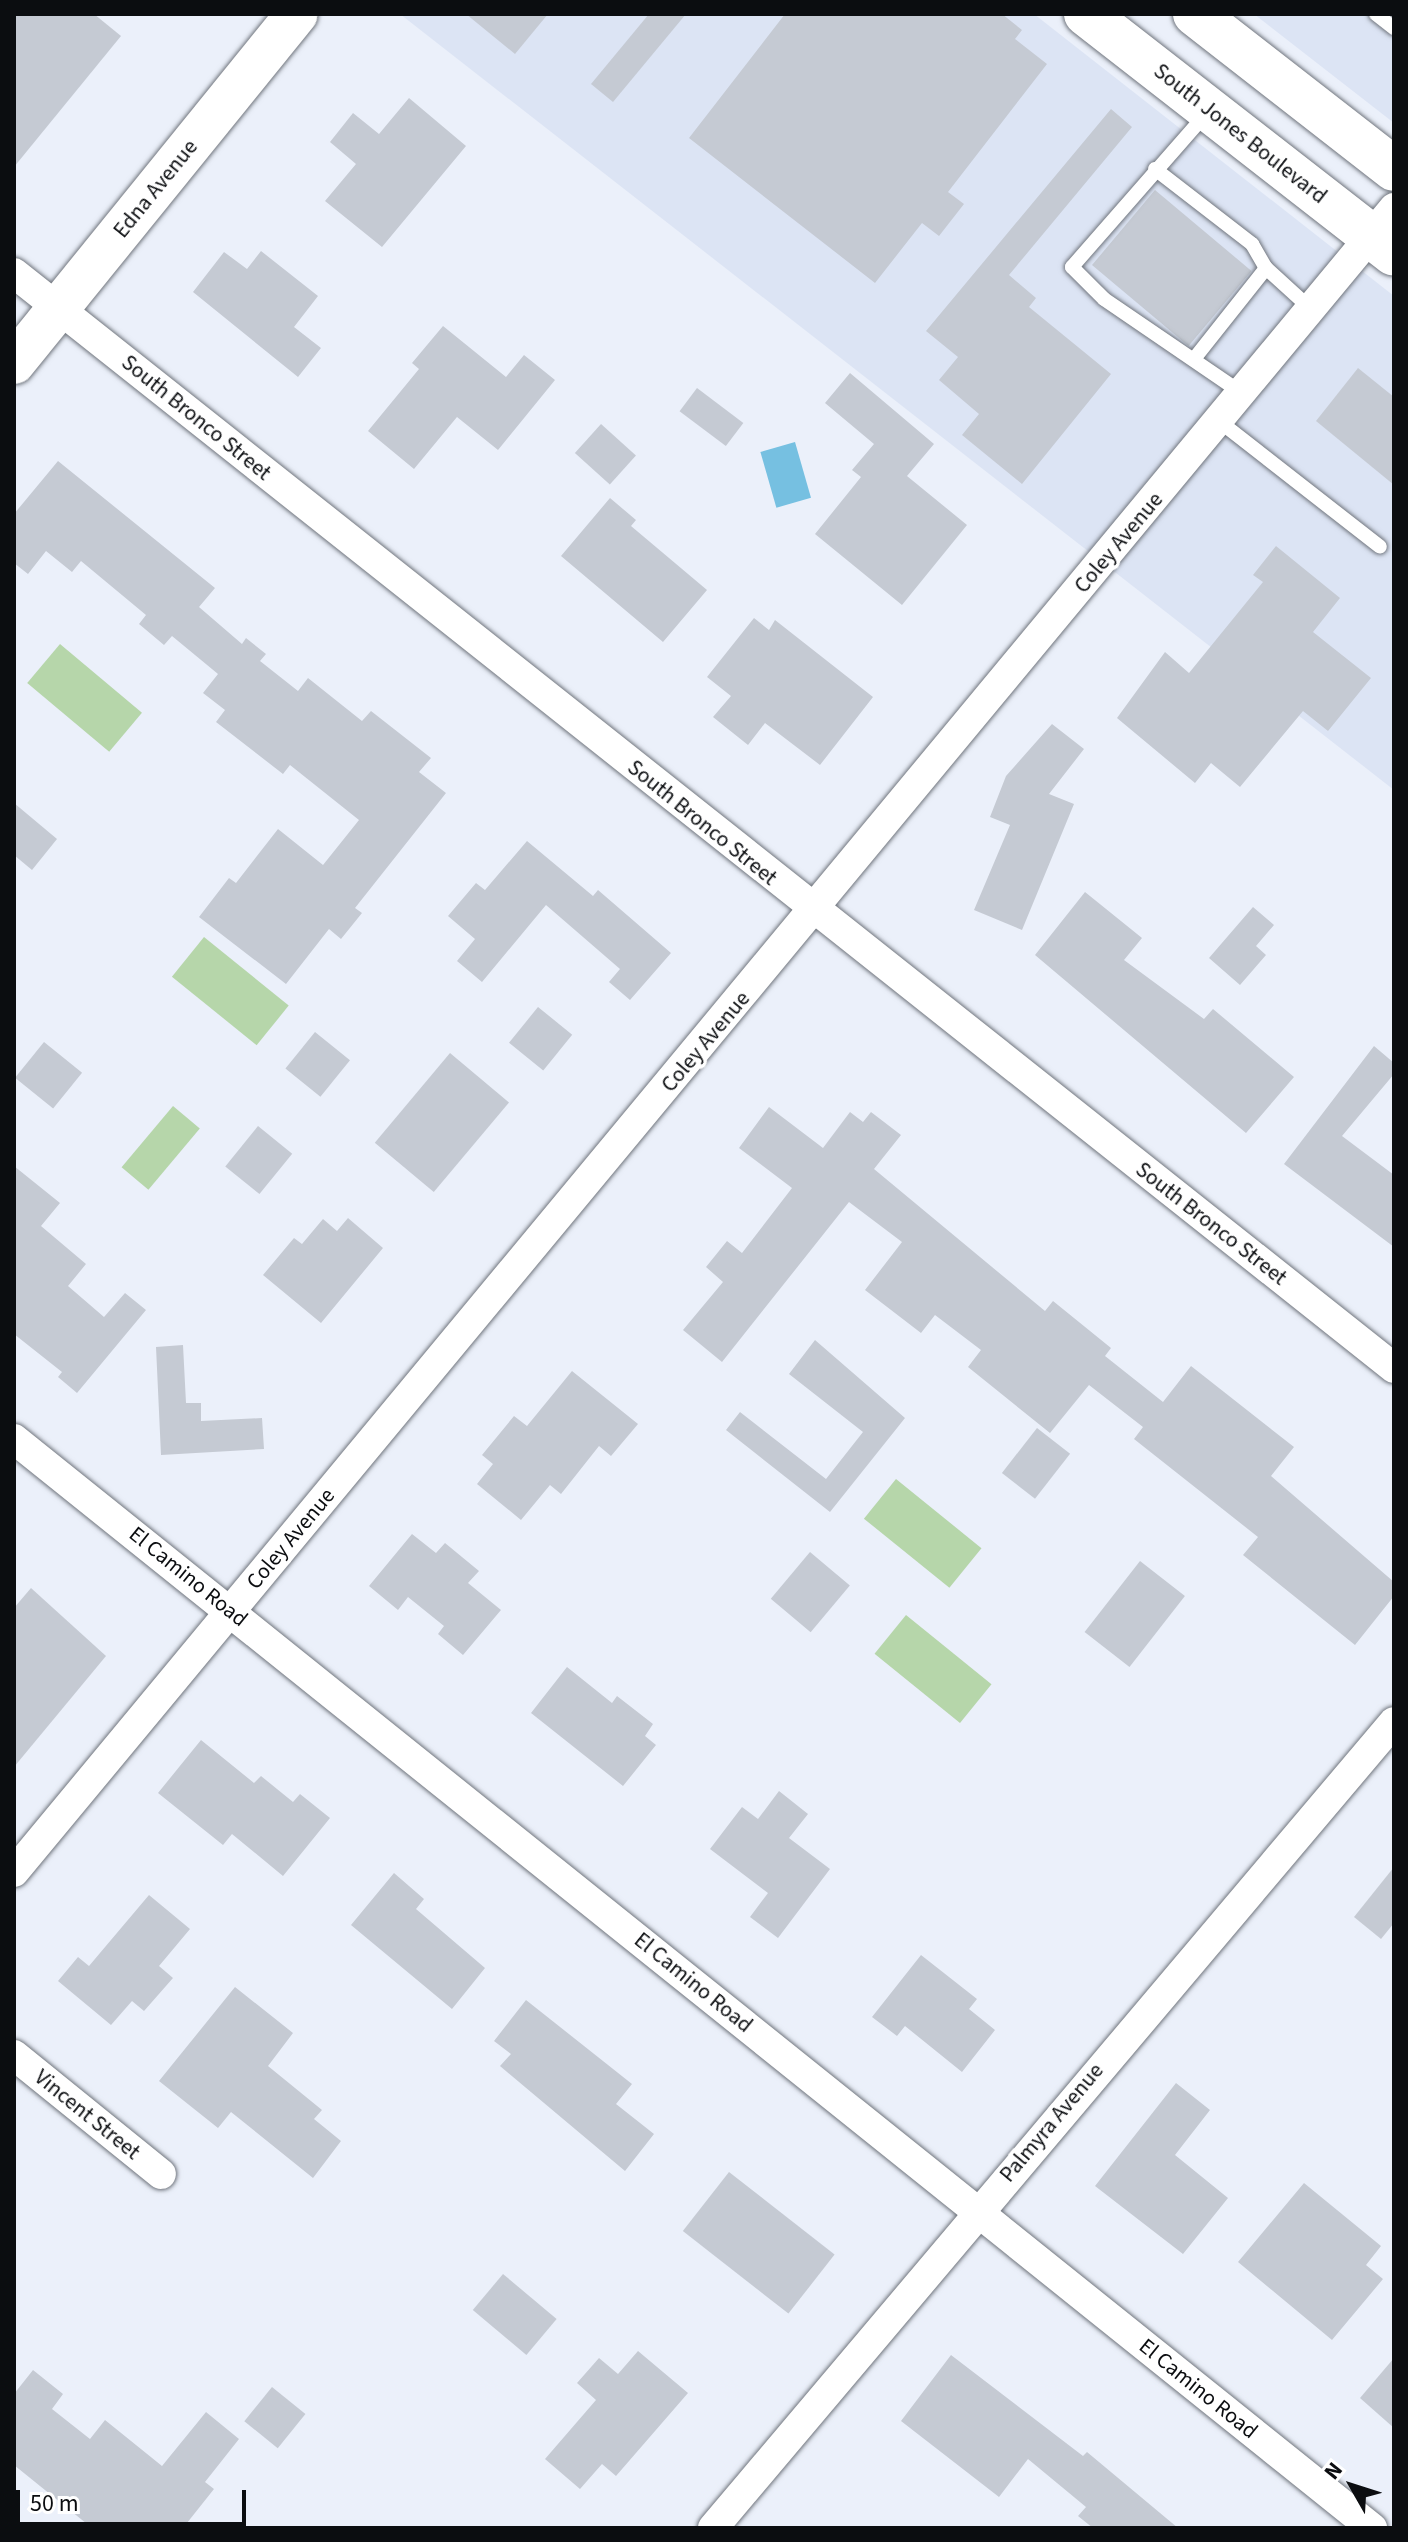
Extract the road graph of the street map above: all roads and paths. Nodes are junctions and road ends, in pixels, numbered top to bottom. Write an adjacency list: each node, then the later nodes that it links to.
1 (297, 14): 12 (street, Edna Avenue)
2 (1086, 14): 6 (main road, South Jones Boulevard)
3 (1195, 14): 8 (main road)
4 (1376, 14): 5 (lane)
5 (1394, 28)
6 (1210, 110): 7 (lane); 9 (main road, South Jones Boulevard)
7 (1155, 169): 10 (lane); 14 (lane)
8 (1394, 169)
9 (1386, 233): 13 (street, Coley Avenue)
10 (1266, 268): 13 (lane); 14 (lane)
11 (14, 273): 12 (street, South Bronco Street)
12 (59, 308): 15 (street, Edna Avenue); 19 (street, South Bronco Street)
13 (1311, 309): 16 (street, Coley Avenue)
14 (1194, 359): 16 (lane)
15 (14, 363)
16 (1243, 393): 17 (street, Coley Avenue)
17 (1219, 421): 18 (lane); 19 (street, Coley Avenue)
18 (1380, 547)
19 (814, 912): 20 (street, South Bronco Street); 22 (street, Coley Avenue)
20 (1394, 1368)
21 (14, 1439): 22 (street, El Camino Road)
22 (231, 1612): 24 (street, Coley Avenue); 27 (street, El Camino Road)
23 (1394, 1722): 27 (street, Palmyra Avenue)
24 (14, 1872)
25 (14, 2055): 26 (street, Vincent Street)
26 (161, 2174)
27 (977, 2211): 28 (street, Palmyra Avenue); 29 (street, El Camino Road)
28 (713, 2528)
29 (1372, 2528)

